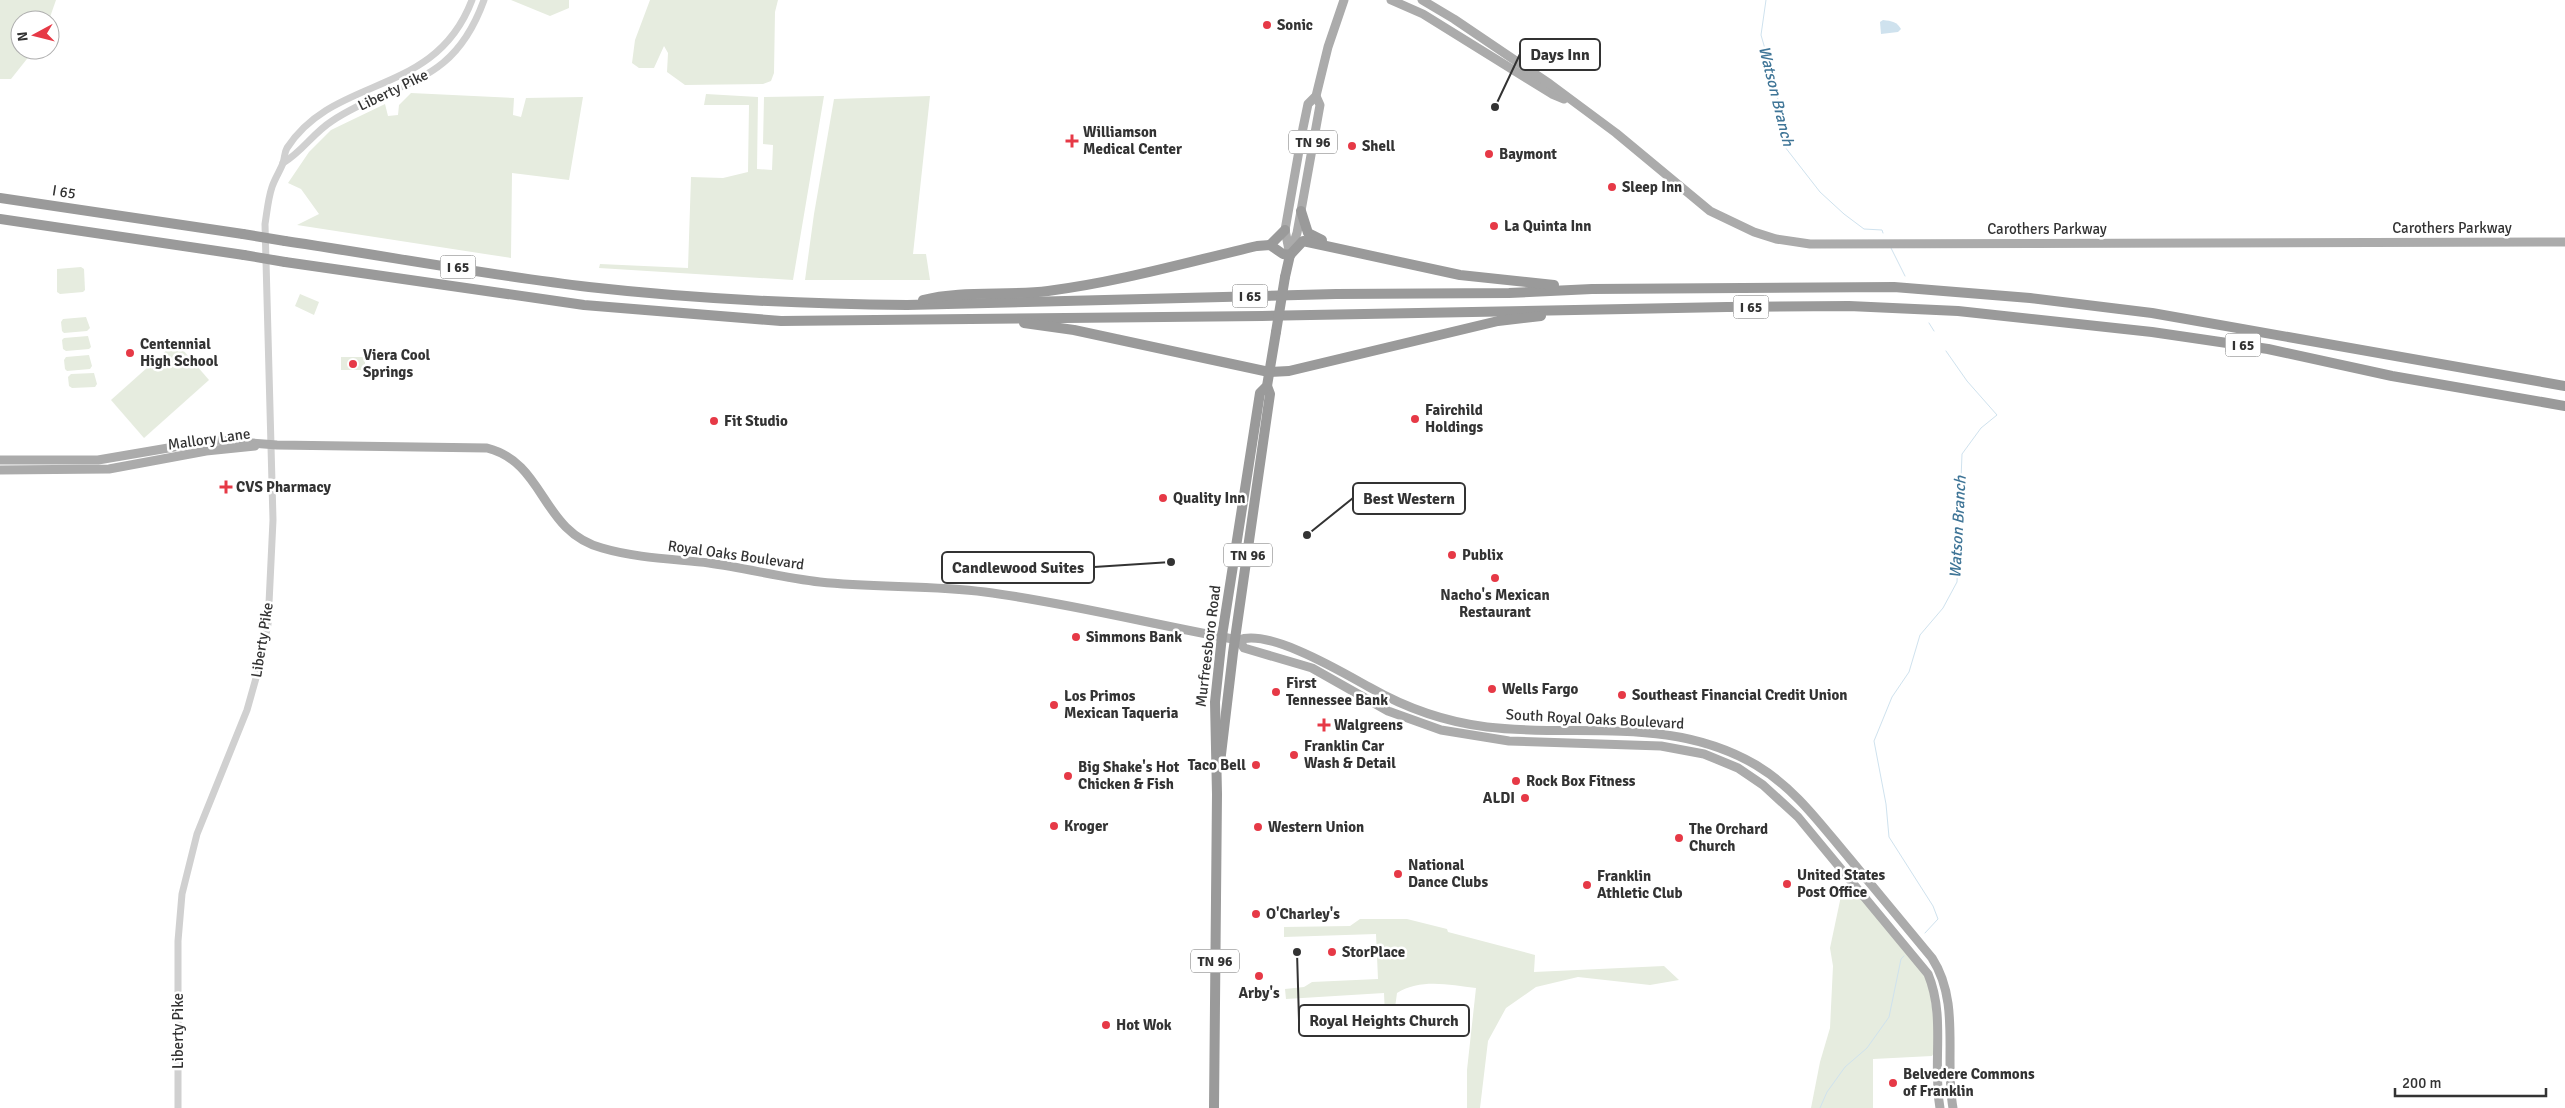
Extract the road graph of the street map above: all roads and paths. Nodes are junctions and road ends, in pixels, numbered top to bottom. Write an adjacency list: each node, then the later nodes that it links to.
1 (472, 0): 8 (street, Liberty Pike)
2 (484, 0): 9 (street, Liberty Pike)
3 (1344, 0): 10 (main road, Murfreesboro Road / TN 96)
4 (1391, 0): 7 (main road, Carothers Parkway)
5 (1422, 0): 6 (main road, Carothers Parkway)
6 (1479, 36): 7 (street); 11 (main road, Carothers Parkway)
7 (1473, 45): 11 (main road, Carothers Parkway)
8 (381, 85): 9 (street); 12 (street, Liberty Pike)
9 (385, 95): 12 (street, Liberty Pike)
10 (1316, 96): 14 (main road, Murfreesboro Road / TN 96); 16 (main road, Murfreesboro Road)
11 (1574, 102): 17 (main road, Carothers Parkway)
12 (283, 163): 29 (street, Liberty Pike)
13 (0, 198): 22 (highway, I 65 / I 65, bridge)
14 (1301, 211): 19 (highway); 20 (main road, Murfreesboro Road / TN 96)
15 (0, 219): 24 (highway, I 65, bridge)
16 (1286, 230): 18 (highway); 20 (main road, Murfreesboro Road)
17 (2565, 242)
18 (1270, 245): 20 (highway); 22 (highway)
19 (1332, 246): 20 (highway); 21 (highway)
20 (1290, 255): 25 (highway, Murfreesboro Road / TN 96, bridge)
21 (1592, 289): 22 (highway, I 65); 27 (highway, I 65)
22 (907, 305)
23 (1586, 309): 24 (highway, I 65); 25 (highway); 28 (highway, I 65)
24 (930, 320): 25 (highway)
25 (1269, 372): 26 (highway, Murfreesboro Road / TN 96)
26 (1267, 386): 34 (highway, Murfreesboro Road / TN 96); 35 (highway, Murfreesboro Road / TN 96)
27 (2565, 386)
28 (2565, 406)
29 (270, 444): 31 (main road, Mallory Lane); 33 (main road, Mallory Lane); 34 (main road, Royal Oaks Boulevard); 39 (street, Liberty Pike)
30 (0, 460): 31 (main road, Mallory Lane)
31 (58, 461): 33 (main road)
32 (0, 470): 33 (main road, Mallory Lane)
33 (58, 471)
34 (1222, 636): 35 (main road, Royal Oaks Boulevard); 38 (highway, Murfreesboro Road / TN 96)
35 (1237, 640): 36 (main road, South Royal Oaks Boulevard); 37 (main road, South Royal Oaks Boulevard); 38 (highway, Murfreesboro Road / TN 96)
36 (1393, 699): 37 (main road); 42 (main road, South Royal Oaks Boulevard)
37 (1388, 711): 41 (main road, South Royal Oaks Boulevard)
38 (1217, 794): 40 (highway, Murfreesboro Road / TN 96)
39 (178, 1108)
40 (1214, 1108)
41 (1940, 1108)
42 (1953, 1108)

